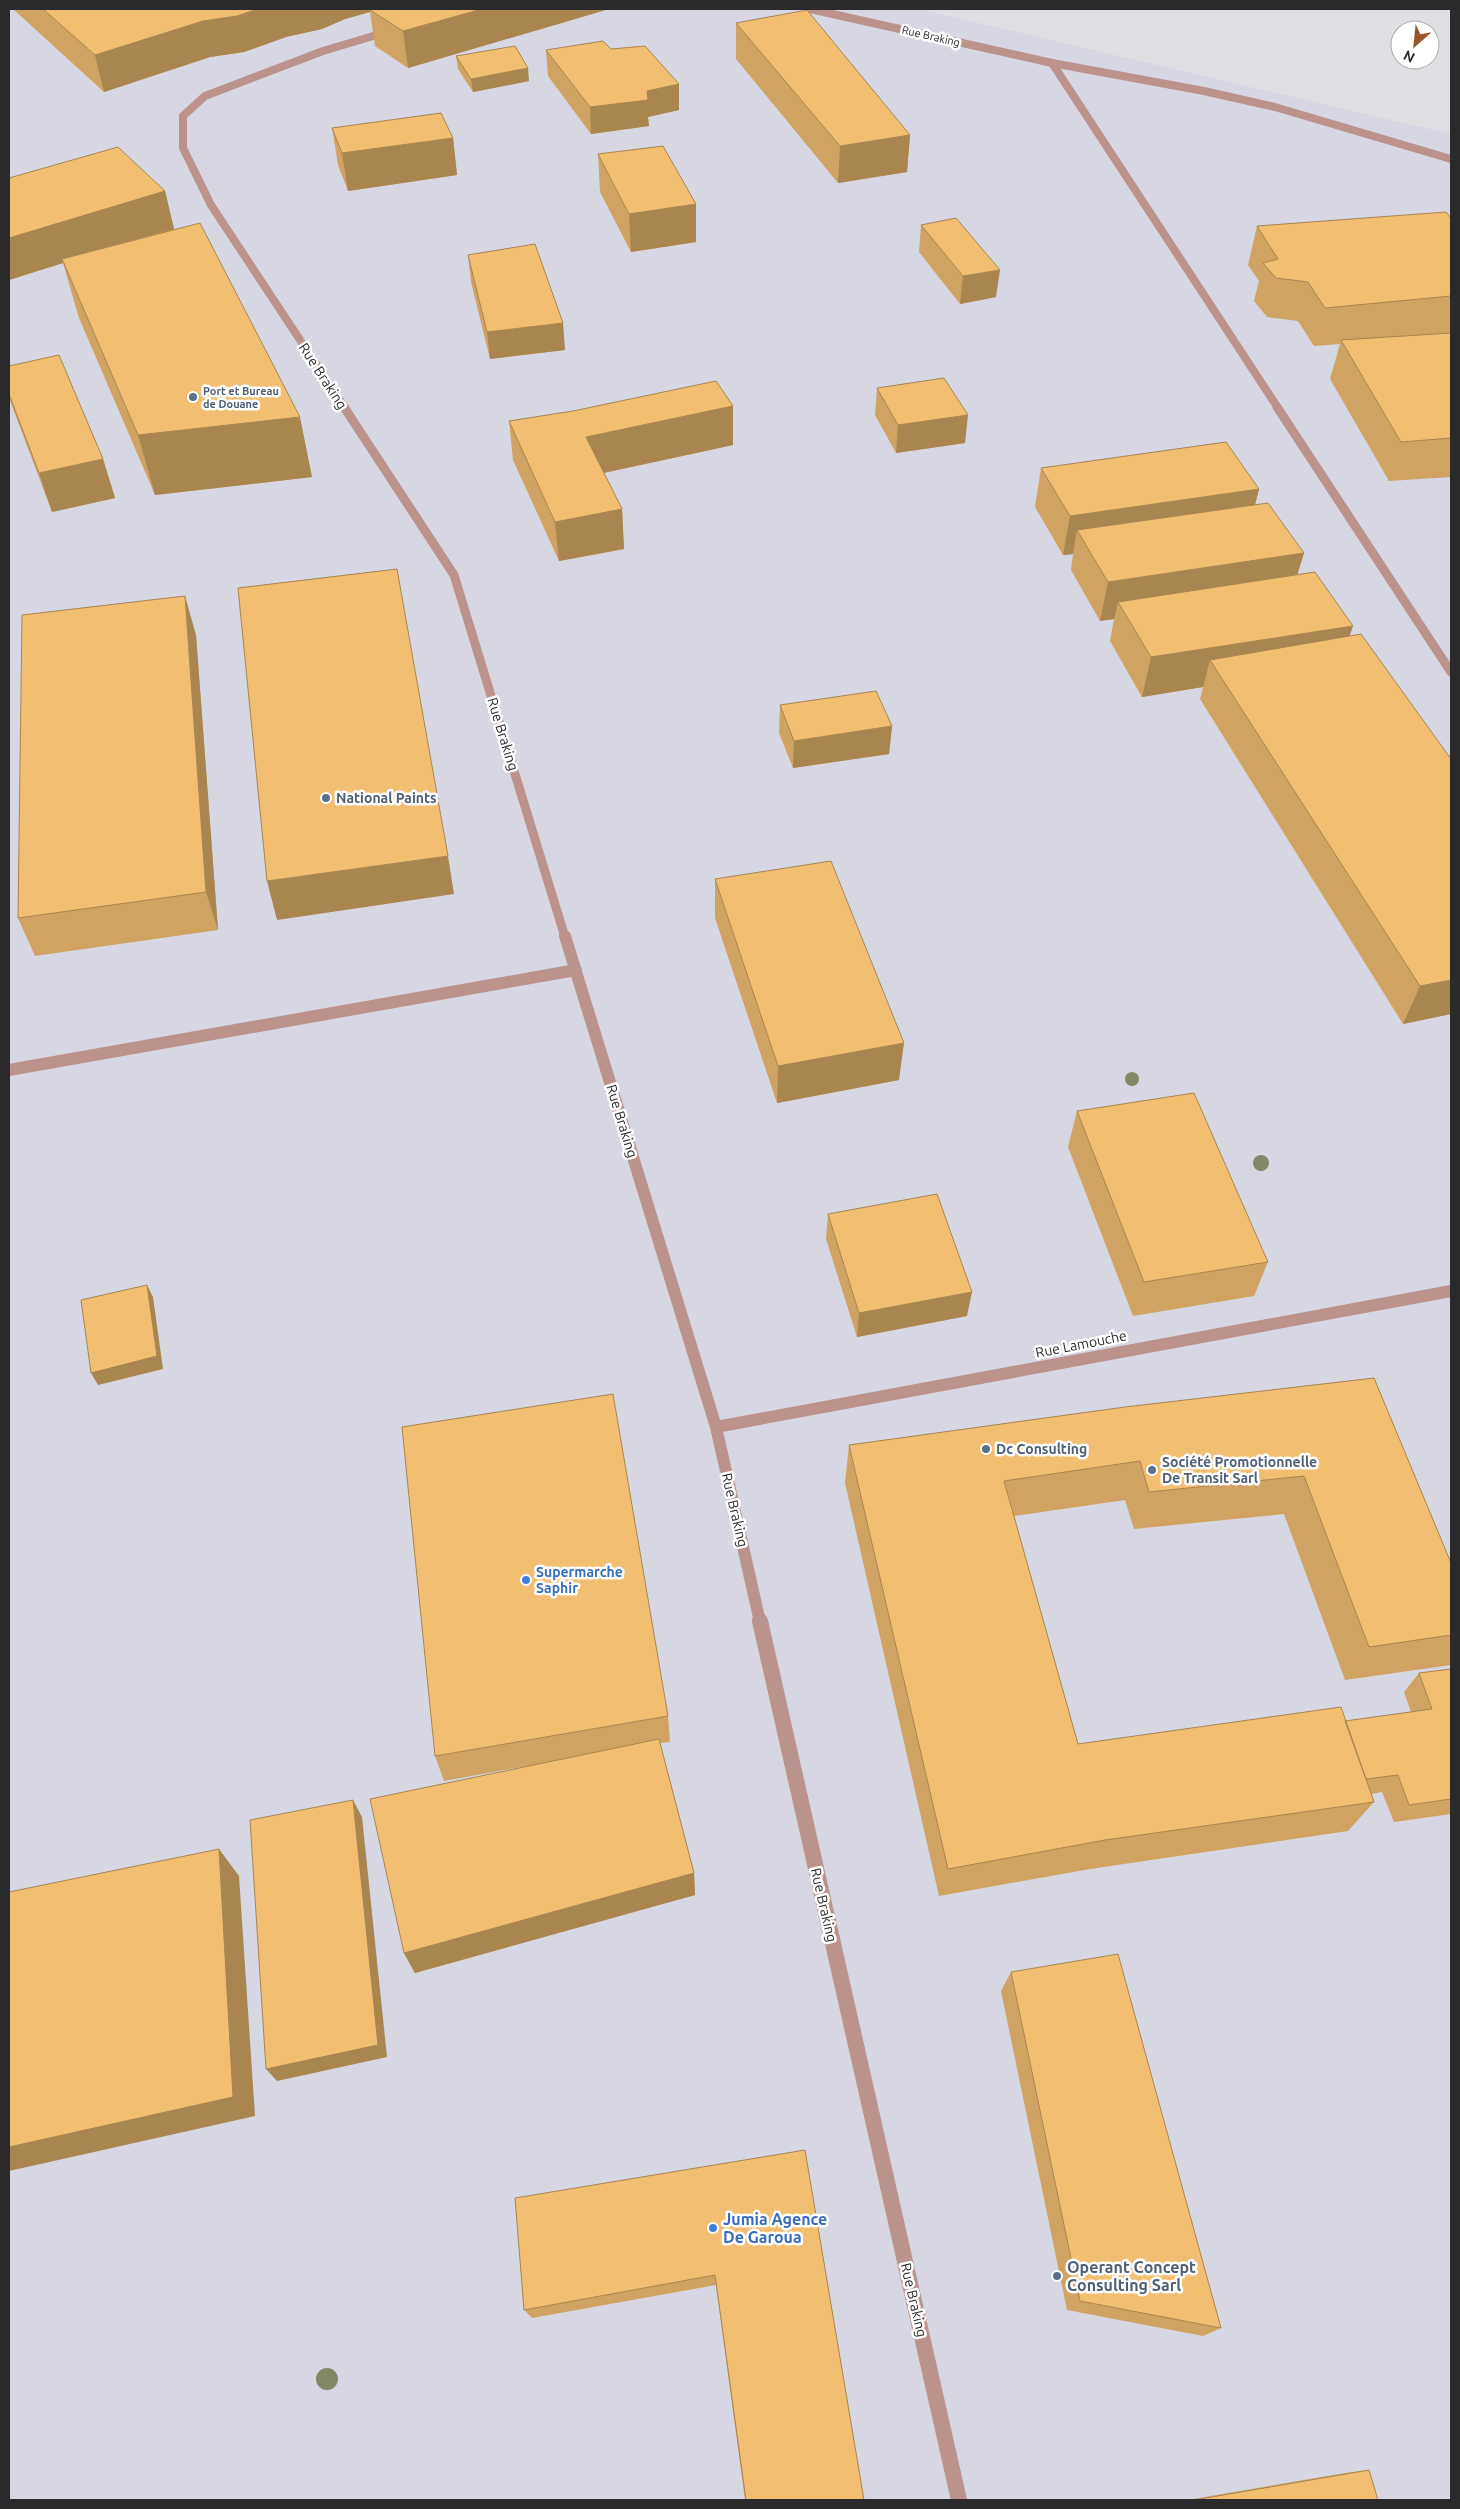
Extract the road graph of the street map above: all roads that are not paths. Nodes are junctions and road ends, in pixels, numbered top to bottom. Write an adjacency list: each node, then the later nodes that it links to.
1 (810, 9): 3 (street, Rue Braking)
2 (396, 29): 6 (street, Rue Braking)
3 (1052, 63): 4 (street, Rue Braking); 5 (street)
4 (1451, 159)
5 (1451, 672)
6 (576, 970): 7 (street); 9 (street, Rue Braking)
7 (9, 1070)
8 (1451, 1291): 9 (street, Rue Lamouche)
9 (716, 1427): 10 (street, Rue Braking)
10 (959, 2500)

